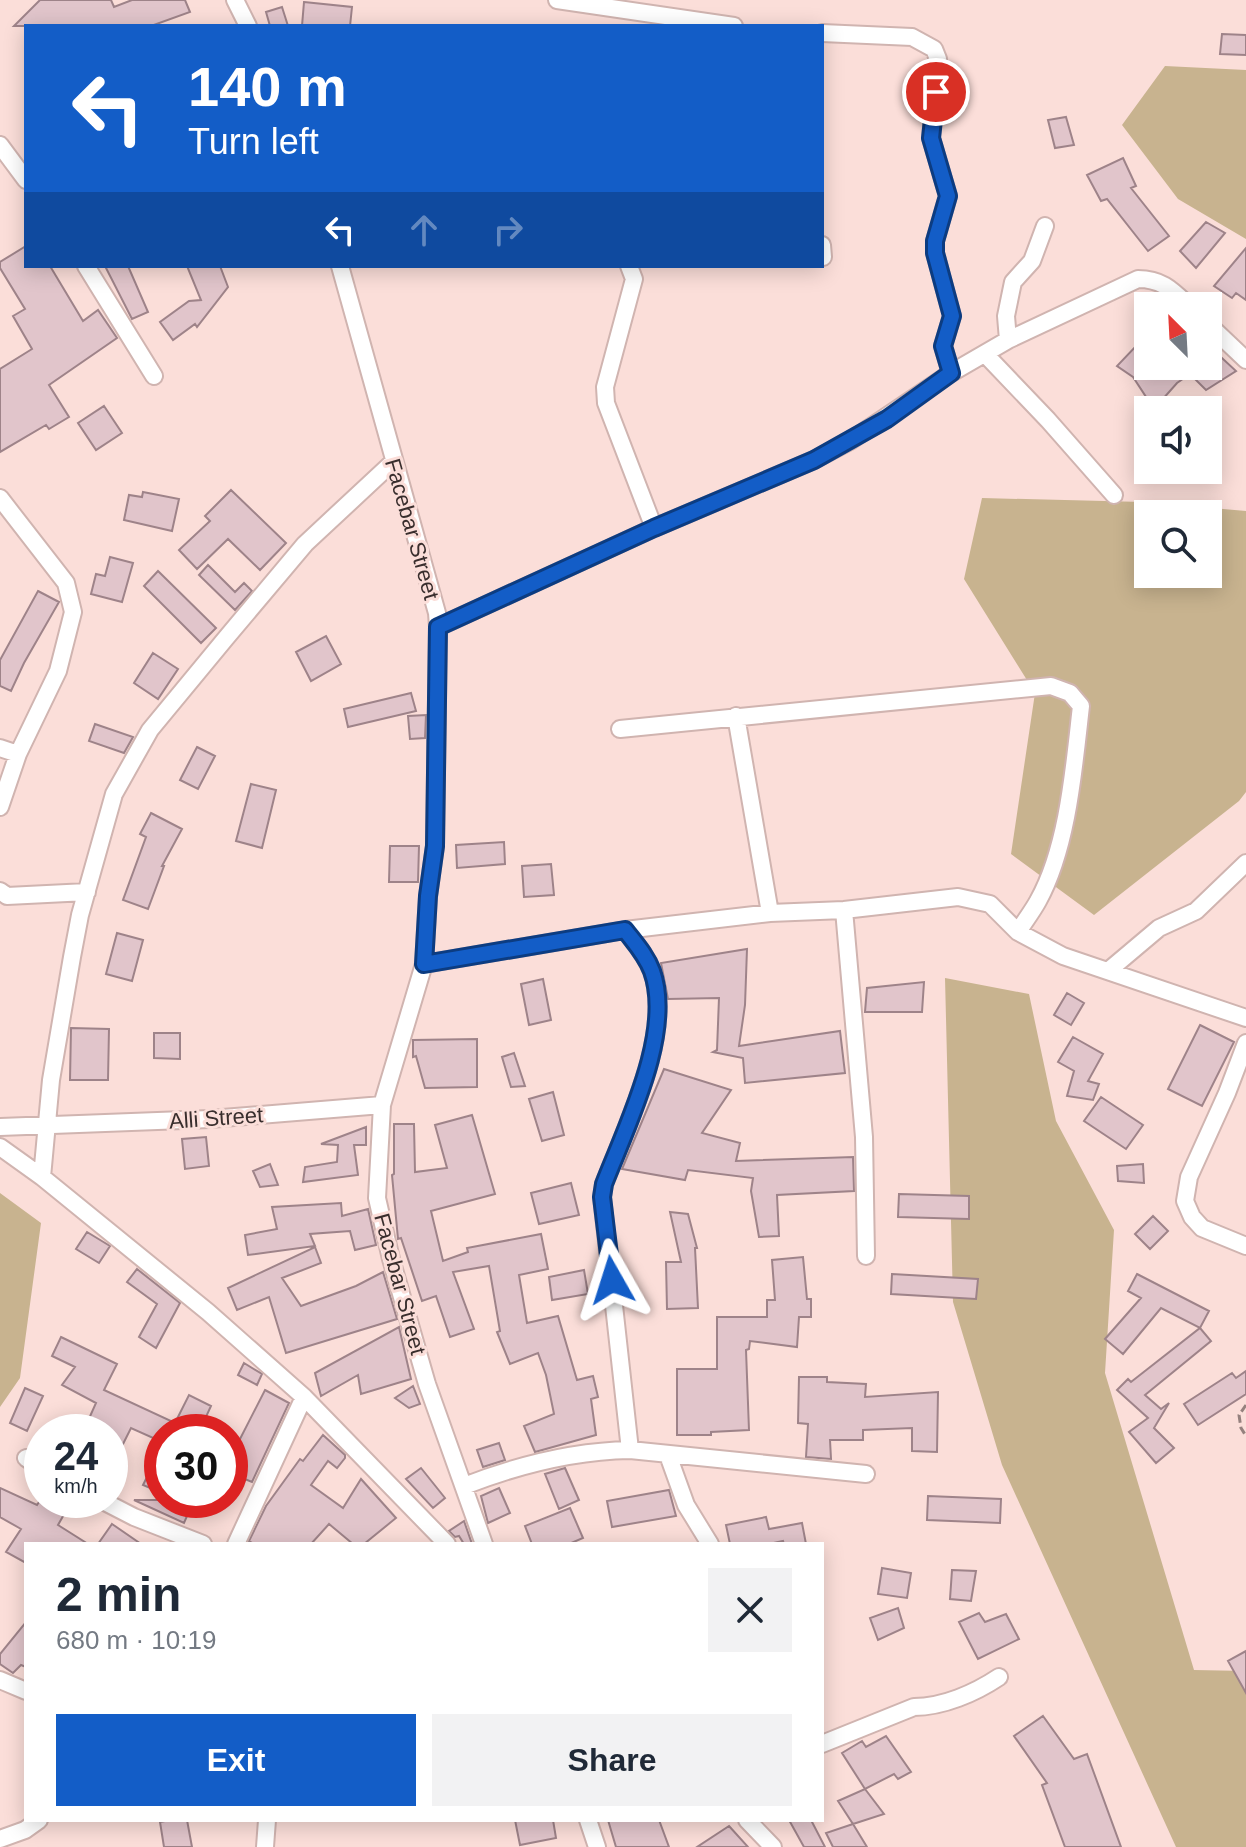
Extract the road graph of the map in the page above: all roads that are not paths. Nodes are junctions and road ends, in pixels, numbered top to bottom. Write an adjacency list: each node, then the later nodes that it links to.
1 (235, 0): 3 (street)
2 (557, 0): 4 (street)
3 (247, 24)
4 (720, 24)
5 (824, 33): 17 (street)
6 (0, 145): 7 (street)
7 (24, 177)
8 (1045, 226): 14 (street)
9 (87, 268): 18 (street)
10 (341, 268): 19 (street, Facebar Street)
11 (630, 268): 22 (street)
12 (1174, 292): 14 (street)
13 (1222, 337): 16 (street)
14 (1008, 340): 15 (street)
15 (985, 354): 17 (street); 20 (street)
16 (1246, 360)
17 (951, 373): 22 (street)
18 (154, 376)
19 (393, 462): 23 (street, Facebar Street); 31 (street)
20 (1114, 495)
21 (0, 498): 27 (street)
22 (654, 528): 23 (street)
23 (438, 627): 36 (street, Facebar Street)
24 (736, 716): 25 (street); 33 (street); 35 (street)
25 (620, 729)
26 (0, 748): 27 (street)
27 (18, 754): 28 (street)
28 (0, 807)
29 (1246, 863): 37 (street)
30 (0, 891): 31 (street)
31 (87, 892): 42 (street)
32 (844, 910): 33 (street); 35 (street); 46 (street)
33 (770, 913): 34 (street)
34 (625, 930): 36 (street); 48 (street)
35 (1018, 932): 37 (street)
36 (424, 964): 40 (street, Facebar Street)
37 (1108, 971): 38 (street)
38 (1246, 1018)
39 (1246, 1043): 45 (street)
40 (382, 1105): 42 (street, Alli Street); 51 (street, Facebar Street)
41 (0, 1127): 42 (street, Alli Street)
42 (49, 1127): 44 (street)
43 (0, 1147): 44 (street)
44 (42, 1177): 47 (street)
45 (1246, 1246)
46 (866, 1256)
47 (304, 1397): 54 (street); 55 (street)
48 (630, 1450): 49 (street); 51 (street)
49 (668, 1455): 50 (street); 57 (street)
50 (866, 1474)
51 (464, 1486): 56 (street, Facebar Street)
52 (128, 1514): 53 (street)
53 (198, 1542)
54 (237, 1542)
55 (445, 1542)
56 (483, 1542)
57 (709, 1542)
58 (999, 1677): 61 (street)
59 (0, 1680): 60 (street)
60 (24, 1690)
61 (824, 1743)
62 (36, 1822): 66 (street)
63 (267, 1822): 67 (street)
64 (589, 1822): 68 (street)
65 (749, 1822): 69 (street)
66 (0, 1839)
67 (265, 1847)
68 (597, 1847)
69 (773, 1847)

